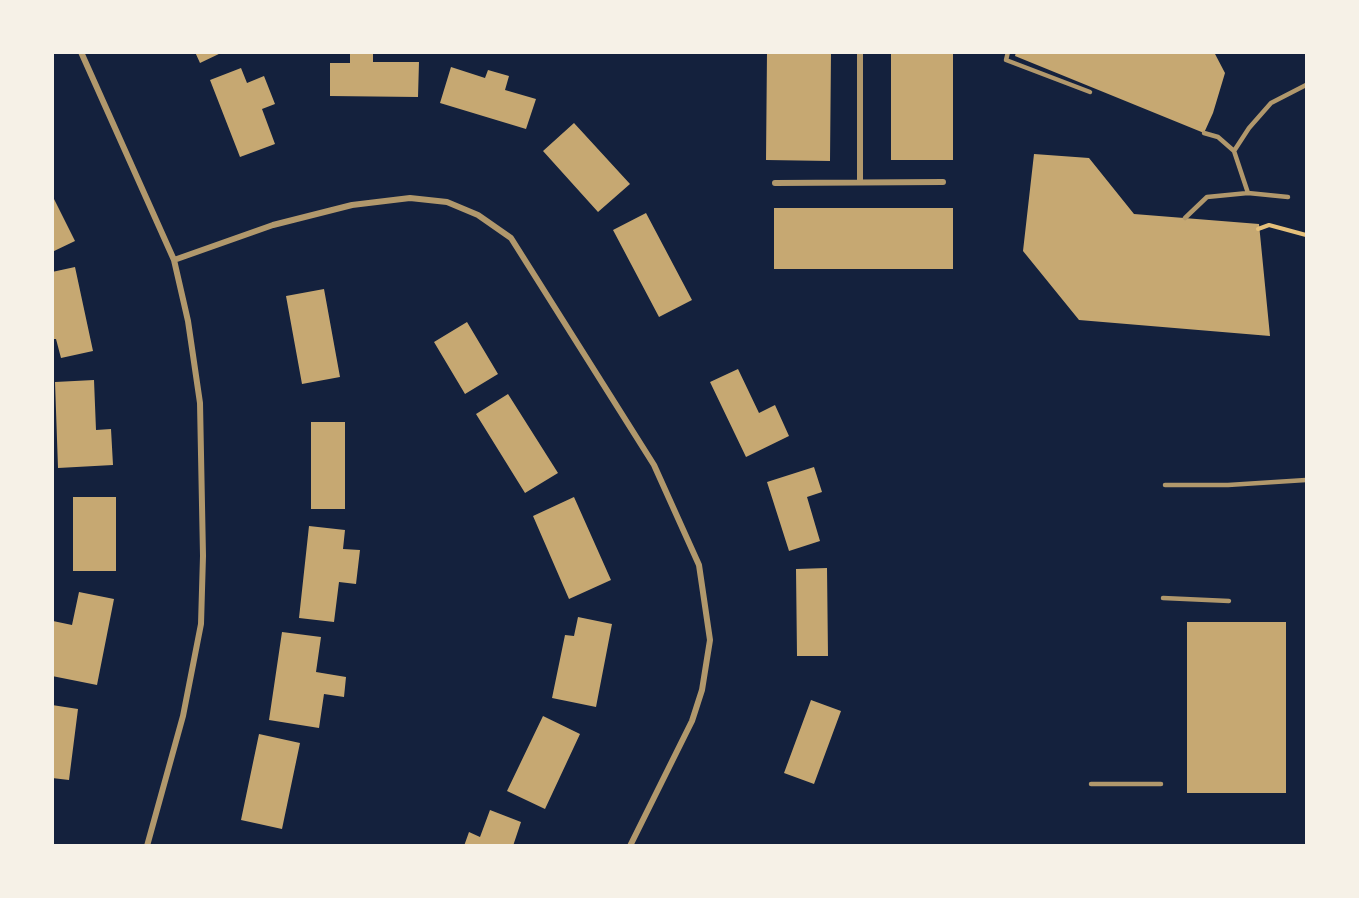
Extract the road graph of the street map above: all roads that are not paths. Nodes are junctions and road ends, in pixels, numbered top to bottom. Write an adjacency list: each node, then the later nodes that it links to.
1 (81, 52): 14 (street)
2 (860, 52): 8 (street)
3 (1008, 52): 5 (lane)
4 (1306, 85): 7 (lane)
5 (1090, 92)
6 (1204, 133): 7 (lane)
7 (1234, 151): 11 (lane)
8 (860, 181): 9 (street); 10 (street)
9 (943, 182)
10 (775, 183)
11 (1248, 193): 12 (lane); 13 (lane)
12 (1288, 196)
13 (1185, 218)
14 (174, 260): 21 (street); 22 (street)
15 (1306, 480): 16 (lane)
16 (1164, 485)
17 (1163, 598): 18 (lane)
18 (1229, 601)
19 (1091, 784): 20 (lane)
20 (1161, 784)
21 (147, 846)
22 (630, 846)

